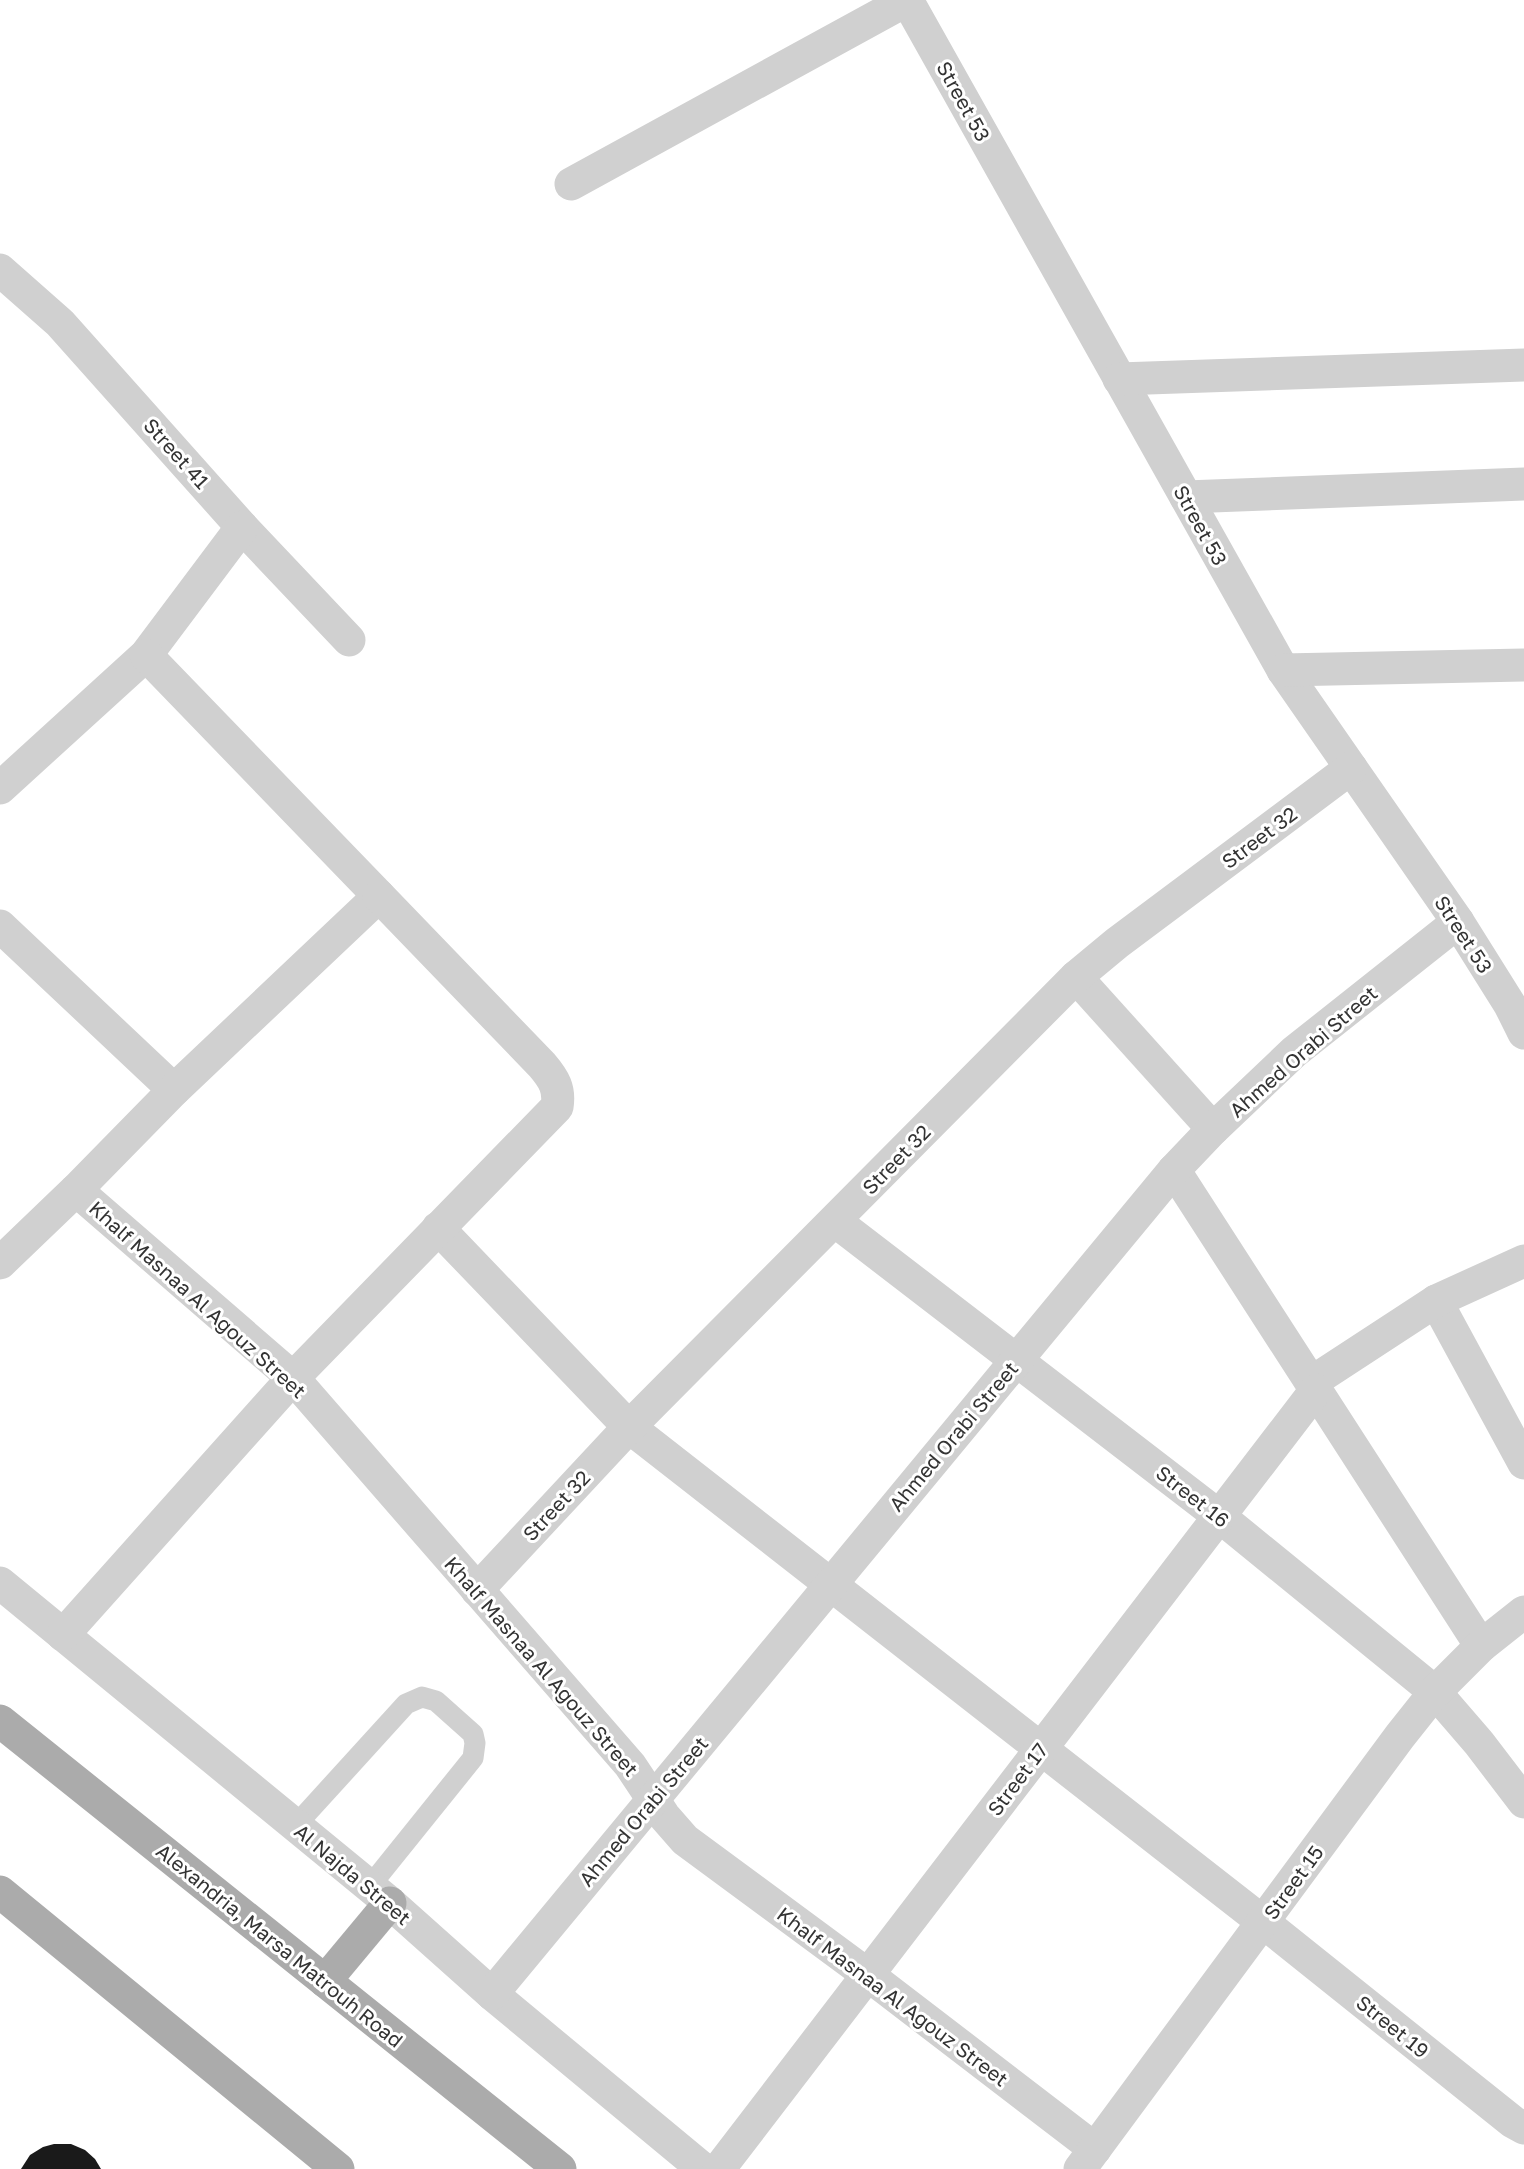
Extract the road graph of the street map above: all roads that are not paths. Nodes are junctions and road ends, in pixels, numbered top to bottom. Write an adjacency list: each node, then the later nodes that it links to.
1 (907, 0): 2 (street); 5 (street, Street 53)
2 (571, 183)
3 (0, 270): 8 (street, Street 41)
4 (1524, 365): 5 (street)
5 (1119, 379): 7 (street, Street 53)
6 (1524, 484): 7 (street)
7 (1186, 497): 12 (street, Street 53)
8 (242, 526): 9 (street, Street 41); 10 (street)
9 (350, 640)
10 (146, 656): 14 (street); 15 (street)
11 (1524, 664): 12 (street)
12 (1283, 670): 13 (street, Street 53)
13 (1351, 768): 16 (street, Street 53); 18 (street, Street 32)
14 (0, 788)
15 (379, 896): 20 (street); 25 (street)
16 (1458, 922): 19 (street, Street 53); 21 (street, Ahmed Orabi Street)
17 (0, 926): 20 (street)
18 (1077, 977): 21 (street); 24 (street, Street 32)
19 (1519, 1013)
20 (174, 1090): 23 (street)
21 (1214, 1129): 22 (street, Ahmed Orabi Street)
22 (1174, 1170): 29 (street, Ahmed Orabi Street); 31 (street)
23 (76, 1190): 27 (street); 30 (street, Khalf Masnaa Al Agouz Street)
24 (835, 1221): 29 (street, Street 16); 32 (street, Street 32)
25 (438, 1228): 30 (street); 32 (street, Street 19)
26 (1524, 1261): 28 (street, Street 17)
27 (0, 1263)
28 (1436, 1301): 31 (street, Street 17); 33 (street)
29 (1016, 1359): 34 (street, Street 16); 36 (street, Ahmed Orabi Street)
30 (293, 1378): 37 (street, Khalf Masnaa Al Agouz Street); 39 (street)
31 (1314, 1386): 34 (street, Street 17); 40 (street)
32 (629, 1427): 36 (street, Street 19); 37 (street, Street 32)
33 (1524, 1463)
34 (1219, 1516): 41 (street, Street 16); 43 (street, Street 17)
35 (0, 1583): 39 (street, Al Najda Street)
36 (830, 1585): 43 (street, Street 19); 44 (street, Ahmed Orabi Street)
37 (477, 1590): 44 (street, Khalf Masnaa Al Agouz Street)
38 (1524, 1612): 40 (street, Street 15)
39 (63, 1635): 46 (street, Al Najda Street)
40 (1481, 1646): 41 (street, Street 15)
41 (1435, 1692): 45 (street, Street 16); 49 (street, Street 15)
42 (0, 1721): 51 (main road, Alexandria, Marsa Matrouh Road)
43 (1040, 1749): 49 (street, Street 19); 50 (street, Street 17)
44 (653, 1799): 50 (street, Khalf Masnaa Al Agouz Street); 52 (street, Ahmed Orabi Street)
45 (1524, 1802)
46 (295, 1826): 48 (street, Al Najda Street); 48 (lane)
47 (0, 1892): 55 (main road)
48 (380, 1895): 51 (main road); 52 (street, Al Najda Street)
49 (1263, 1922): 53 (street, Street 19); 54 (street, Street 15)
50 (867, 1975): 54 (street, Khalf Masnaa Al Agouz Street); 58 (street, Street 17)
51 (326, 1981): 56 (main road, Alexandria, Marsa Matrouh Road)
52 (492, 1994): 57 (street, Al Najda Street)
53 (1524, 2128)
54 (1088, 2159)
55 (338, 2169)
56 (560, 2169)
57 (703, 2169)
58 (718, 2169)

